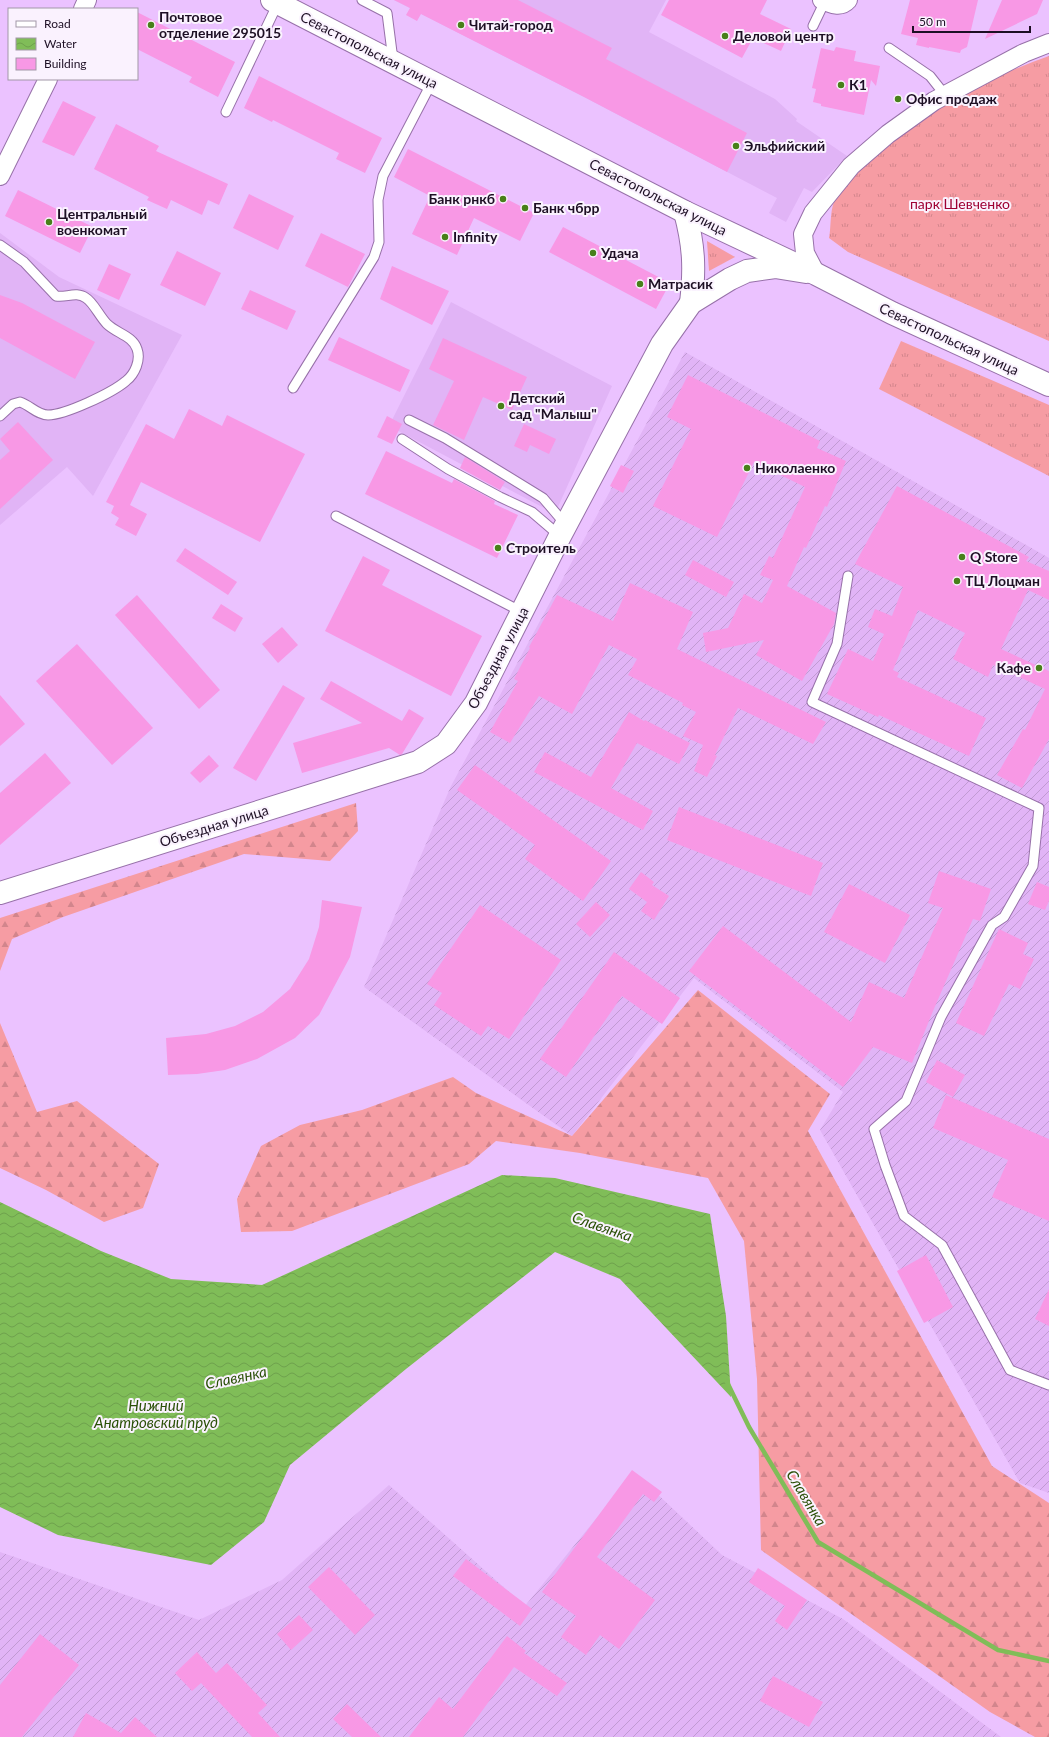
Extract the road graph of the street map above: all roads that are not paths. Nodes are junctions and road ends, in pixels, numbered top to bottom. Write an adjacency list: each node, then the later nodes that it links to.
1 (362, 0): 8 (lane)
2 (848, 0): 3 (street)
3 (824, 1): 5 (lane)
4 (275, 2): 8 (main road, Севастопольская улица); 12 (lane)
5 (813, 26)
6 (1049, 43): 11 (street)
7 (889, 48): 11 (lane)
8 (393, 62): 10 (main road, Севастопольская улица)
9 (48, 80): 13 (street)
10 (432, 82): 14 (main road, Севастопольская улица); 19 (lane)
11 (945, 95): 16 (street)
12 (226, 112)
13 (0, 176)
14 (685, 212): 16 (main road, Севастопольская улица); 17 (main road, Объездная улица)
15 (0, 245): 20 (lane)
16 (816, 274): 17 (main road, Объездная улица); 18 (main road, Севастопольская улица)
17 (691, 303): 24 (main road, Объездная улица)
18 (1049, 385)
19 (293, 388)
20 (0, 416)
21 (409, 420): 24 (lane)
22 (402, 439): 24 (lane)
23 (336, 516): 26 (lane)
24 (563, 530): 26 (main road, Объездная улица)
25 (848, 576): 28 (lane)
26 (522, 612): 27 (main road, Объездная улица)
27 (0, 893)
28 (1049, 1385)

